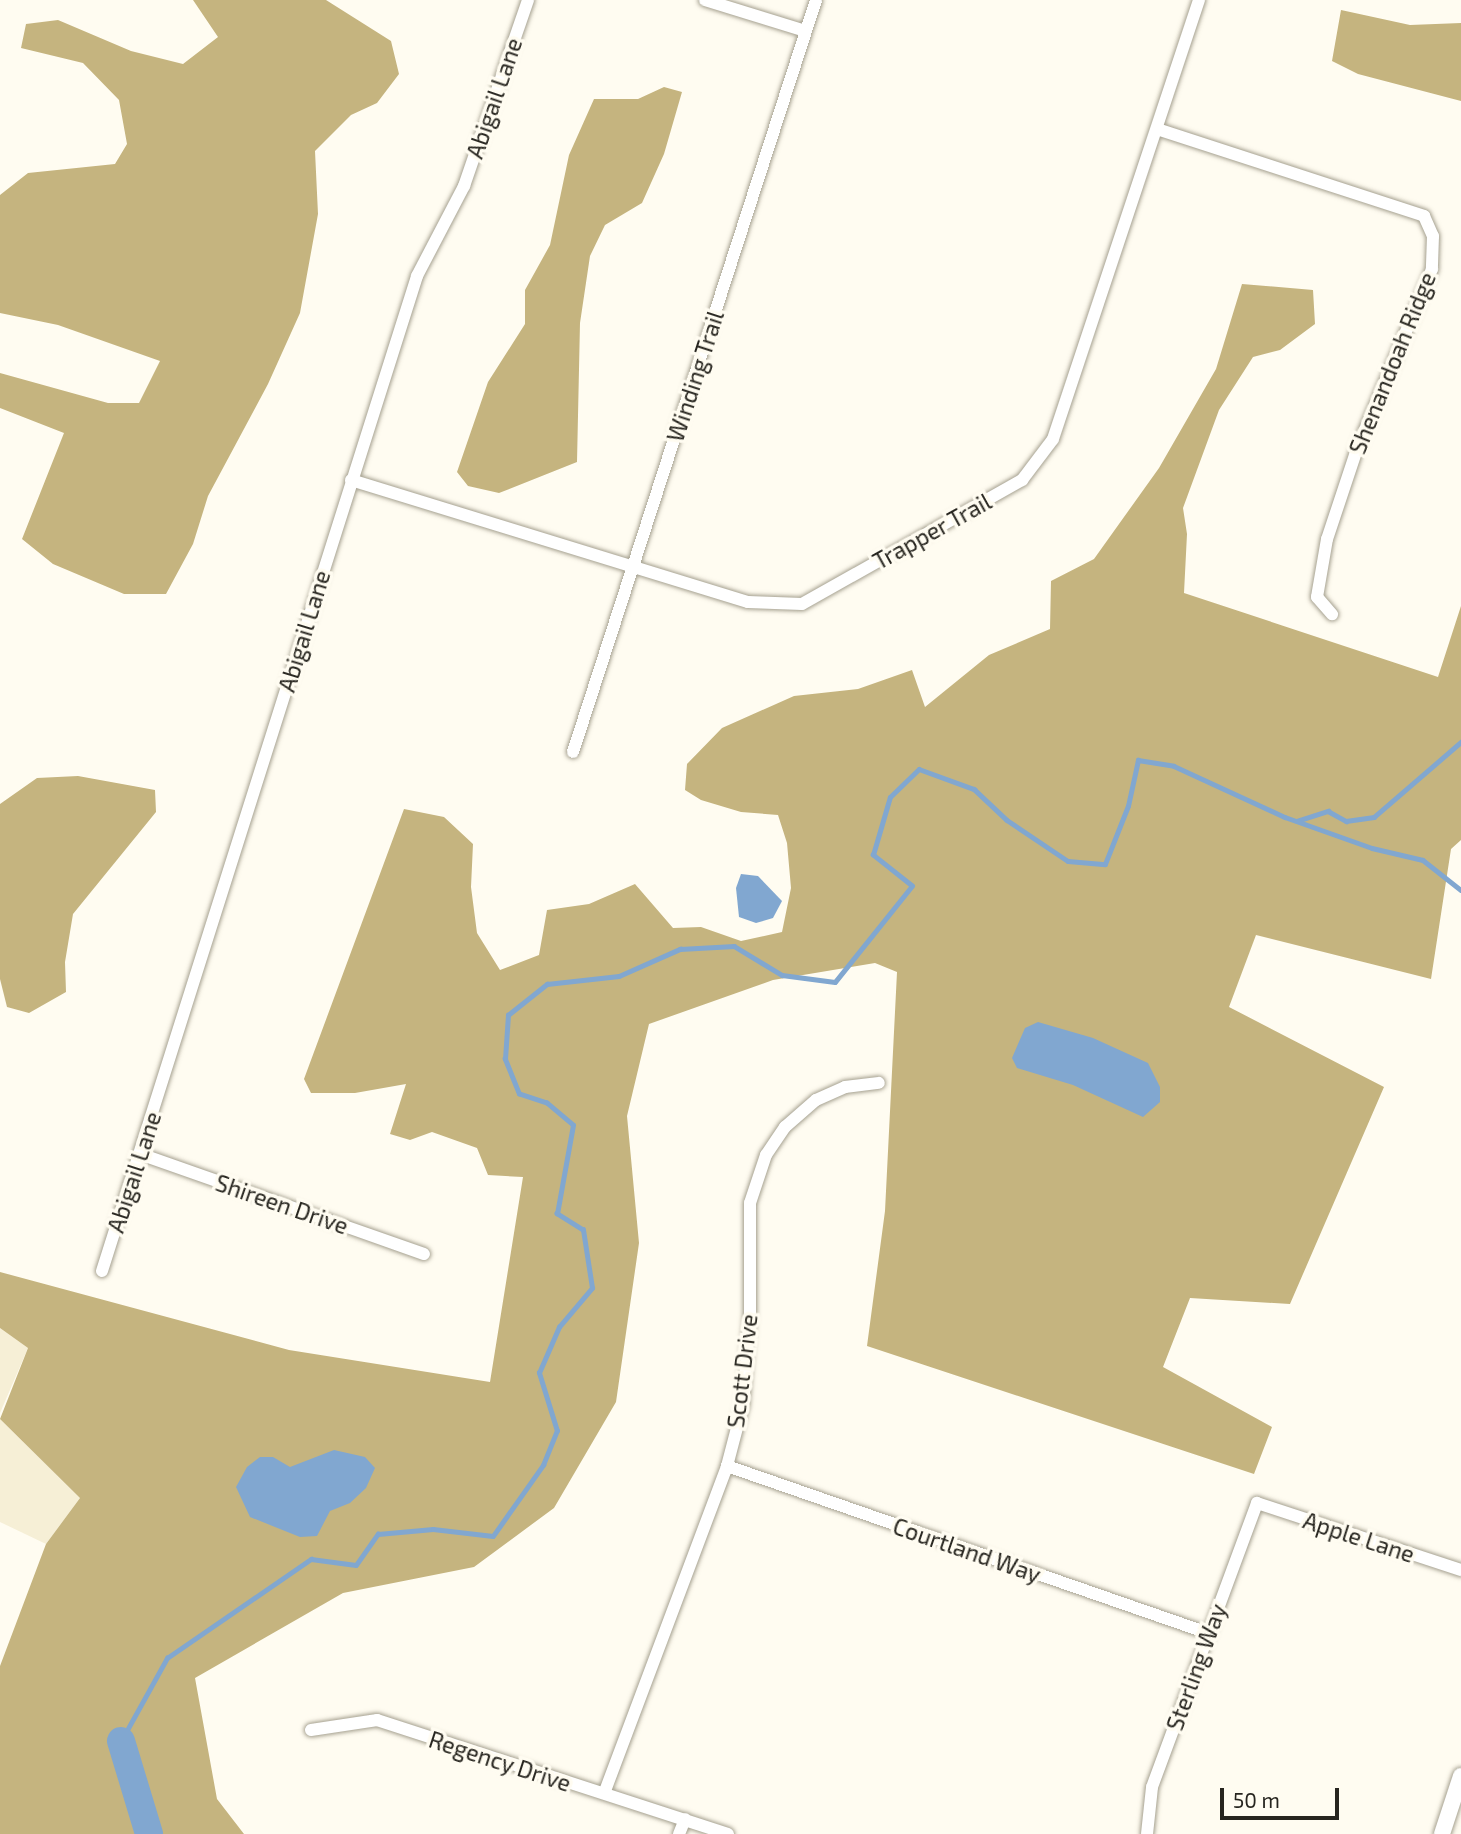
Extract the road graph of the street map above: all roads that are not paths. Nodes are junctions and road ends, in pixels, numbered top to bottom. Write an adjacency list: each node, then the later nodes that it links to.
1 (528, 0): 7 (street, Abigail Lane)
2 (705, 0): 5 (street)
3 (816, 0): 5 (street, Winding Trail)
4 (1199, 0): 6 (street, Trapper Trail)
5 (806, 31): 8 (street, Winding Trail)
6 (1157, 129): 8 (street, Trapper Trail); 9 (street, Shenandoah Ridge)
7 (351, 480): 8 (street, Trapper Trail); 12 (street, Abigail Lane)
8 (633, 570): 10 (street, Winding Trail)
9 (1332, 614)
10 (573, 752)
11 (879, 1083): 15 (street, Scott Drive)
12 (141, 1154): 13 (street, Shireen Drive); 14 (street, Abigail Lane)
13 (424, 1254)
14 (102, 1271)
15 (727, 1466): 18 (street, Courtland Way); 21 (street, Scott Drive)
16 (1257, 1503): 17 (street, Apple Lane); 18 (street, Sterling Way)
17 (1461, 1570)
18 (1208, 1633): 25 (street, Sterling Way)
19 (311, 1730): 21 (street, Regency Drive)
20 (1461, 1776): 26 (street)
21 (605, 1791): 22 (street, Regency Drive)
22 (685, 1819): 23 (street); 24 (street, Regency Drive)
23 (679, 1834)
24 (728, 1834)
25 (1147, 1834)
26 (1442, 1834)

